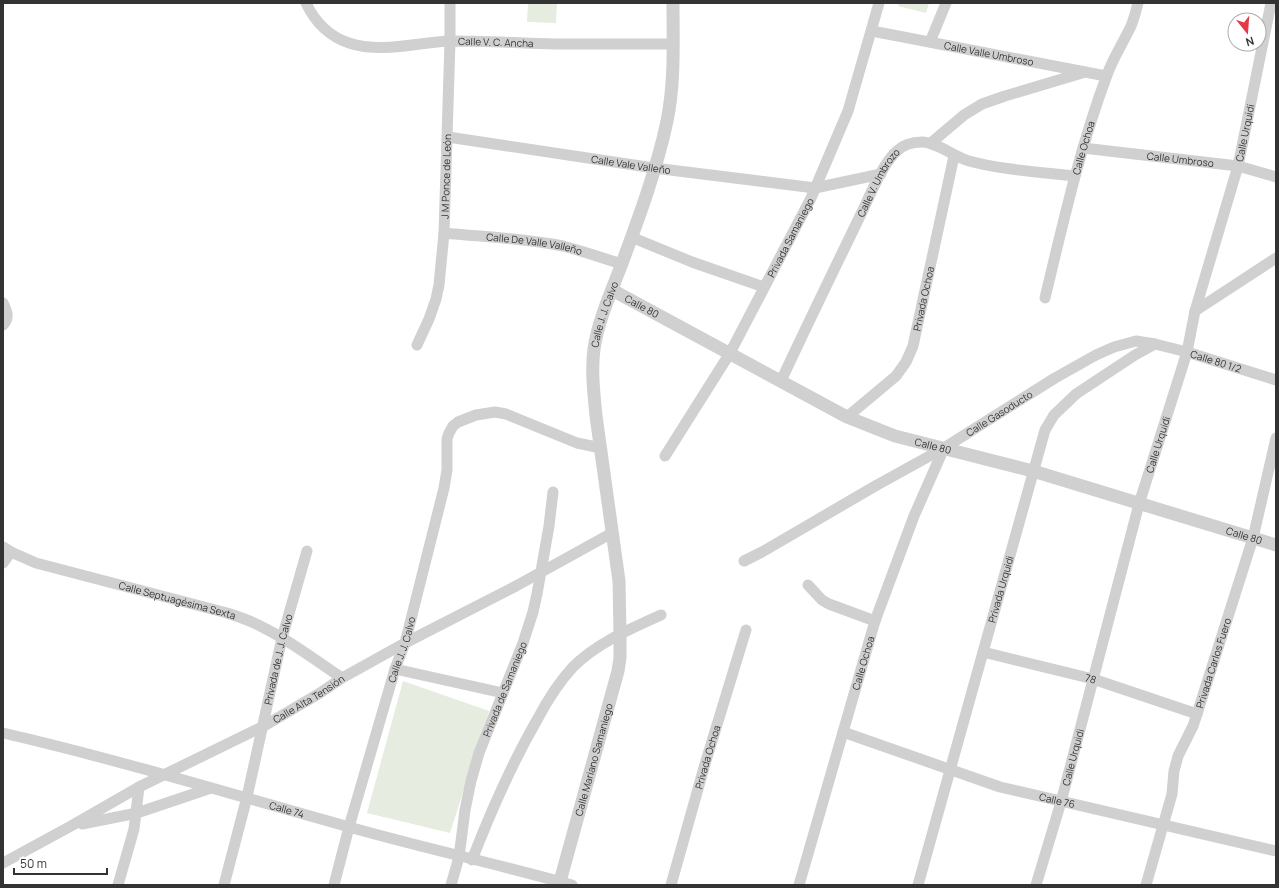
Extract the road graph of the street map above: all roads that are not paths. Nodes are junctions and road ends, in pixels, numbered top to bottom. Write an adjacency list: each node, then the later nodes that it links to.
1 (306, 3): 9 (street, Calle V. C. Ancha)
2 (450, 3): 9 (street, J M Ponce de León)
3 (673, 3): 11 (street, Calle J. J. Calvo)
4 (879, 3): 8 (street, Privada Samaniego)
5 (946, 3): 10 (street)
6 (1138, 3): 13 (street, Calle Ochoa)
7 (1271, 3): 18 (street, Calle Urquidi)
8 (872, 31): 10 (street, Calle Valle Umbroso); 23 (street, Privada Samaniego)
9 (450, 42): 11 (street, Calle V. C. Ancha); 14 (street, J M Ponce de León)
10 (930, 42): 12 (street, Calle Valle Umbroso)
11 (673, 44): 19 (street, Calle J. J. Calvo)
12 (1084, 72): 13 (street, Calle Valle Umbroso); 15 (street)
13 (1106, 76): 16 (street, Calle Ochoa)
14 (448, 137): 19 (street, Calle Vale Valleño); 24 (street, J M Ponce de León)
15 (931, 143): 17 (street); 20 (street, Calle V. Umbrozo)
16 (1083, 148): 18 (street, Calle Umbroso); 21 (street, Calle Ochoa)
17 (954, 156): 21 (street); 40 (street, Privada Ochoa)
18 (1238, 166): 22 (street, Calle Umbroso); 32 (street, Calle Urquidi)
19 (654, 168): 23 (street, Calle Vale Valleño); 25 (street, Calle J. J. Calvo)
20 (881, 174): 23 (street, Calle Vale Valleño); 39 (street, Calle V. Umbrozo)
21 (1075, 176): 30 (street, Calle Ochoa)
22 (1276, 178)
23 (815, 188): 28 (street, Privada Samaniego)
24 (444, 233): 27 (street, Calle De Valle Valleño); 35 (street, J M Ponce de León)
25 (631, 237): 27 (street, Calle J. J. Calvo); 28 (street)
26 (1276, 258): 32 (street)
27 (622, 264): 29 (street, Calle J. J. Calvo)
28 (764, 287): 37 (street, Privada Samaniego)
29 (612, 290): 37 (street, Calle 80); 42 (street, Calle J. J. Calvo)
30 (1045, 298)
31 (3, 303): 33 (street)
32 (1195, 311): 36 (street, Calle Urquidi)
33 (3, 325)
34 (1155, 344): 36 (street, Calle 80 1/2); 43 (street, Calle Gasoducto); 45 (street, Privada Urquidi)
35 (417, 345)
36 (1187, 352): 38 (street, Calle 80 1/2); 47 (street, Calle Urquidi)
37 (730, 353): 39 (street, Calle 80); 44 (street, Privada Samaniego)
38 (1276, 380)
39 (781, 381): 40 (street, Calle 80)
40 (847, 417): 43 (street, Calle 80)
41 (1276, 438): 49 (street, Privada Carlos Fuero)
42 (600, 448): 48 (street, Calle J. J. Calvo); 62 (street, Calle J. J. Calvo)
43 (944, 448): 45 (street, Calle 80); 53 (street, Calle Gasoducto); 58 (street, Calle Ochoa)
44 (665, 456)
45 (1033, 471): 47 (street, Calle 80); 63 (street, Privada Urquidi)
46 (553, 492): 55 (street, Privada de Samaniego)
47 (1139, 504): 49 (street, Calle 80); 66 (street, Calle Urquidi)
48 (612, 533): 55 (street, Calle Alta Tensión); 60 (street, Calle J. J. Calvo)
49 (1252, 538): 50 (street, Calle 80); 68 (street, Privada Carlos Fuero)
50 (1276, 545)
51 (7, 550): 54 (street); 61 (street, Calle Septuagésima Sexta)
52 (307, 551): 61 (street, Privada de J. J. Calvo)
53 (744, 561)
54 (3, 563)
55 (541, 572): 62 (street, Calle Alta Tensión); 67 (street, Privada de Samaniego)
56 (808, 585): 58 (street)
57 (661, 616): 60 (street)
58 (876, 621): 70 (street, Calle Ochoa)
59 (746, 630): 91 (street, Privada Ochoa)
60 (620, 634): 84 (street); 86 (street, Calle Mariano Samaniego)
61 (282, 638): 65 (street, Calle Septuagésima Sexta); 69 (street, Privada de J. J. Calvo)
62 (404, 643): 64 (street, Calle J. J. Calvo); 65 (street, Calle Alta Tensión)
63 (983, 652): 66 (street, 78); 72 (street, Privada Urquidi)
64 (395, 669): 67 (street); 81 (street, Calle J. J. Calvo)
65 (342, 678): 69 (street, Calle Alta Tensión)
66 (1093, 679): 68 (street, 78); 77 (street, Calle Urquidi)
67 (503, 693): 83 (street, Privada de Samaniego)
68 (1197, 714): 79 (street, Privada Carlos Fuero)
69 (264, 726): 73 (street, Calle Alta Tensión); 76 (street, Privada de J. J. Calvo)
70 (843, 732): 72 (street, Calle 76); 92 (street, Calle Ochoa)
71 (3, 733): 73 (street, Calle 74)
72 (950, 770): 77 (street, Calle 76); 93 (street, Privada Urquidi)
73 (165, 775): 74 (street, Calle Alta Tensión); 75 (street, Calle 74)
74 (139, 788): 78 (street); 80 (street, Calle Alta Tensión)
75 (211, 788): 76 (street, Calle 74); 78 (street)
76 (247, 797): 81 (street, Calle 74); 88 (street, Privada de J. J. Calvo)
77 (1061, 802): 79 (street, Calle 76); 94 (street, Calle Urquidi)
78 (137, 813): 80 (street); 87 (street)
79 (1162, 825): 82 (street, Calle 76); 95 (street, Privada Carlos Fuero)
80 (71, 826): 85 (street, Calle Alta Tensión)
81 (349, 827): 83 (street, Calle 74); 89 (street, Calle J. J. Calvo)
82 (1276, 851)
83 (459, 856): 84 (street, Calle 74); 90 (street, Privada de Samaniego)
84 (472, 860): 86 (street, Calle 74)
85 (3, 863)
86 (563, 884)
87 (118, 885)
88 (224, 885)
89 (334, 885)
90 (451, 885)
91 (671, 885)
92 (799, 885)
93 (918, 885)
94 (1036, 885)
95 (1146, 885)

